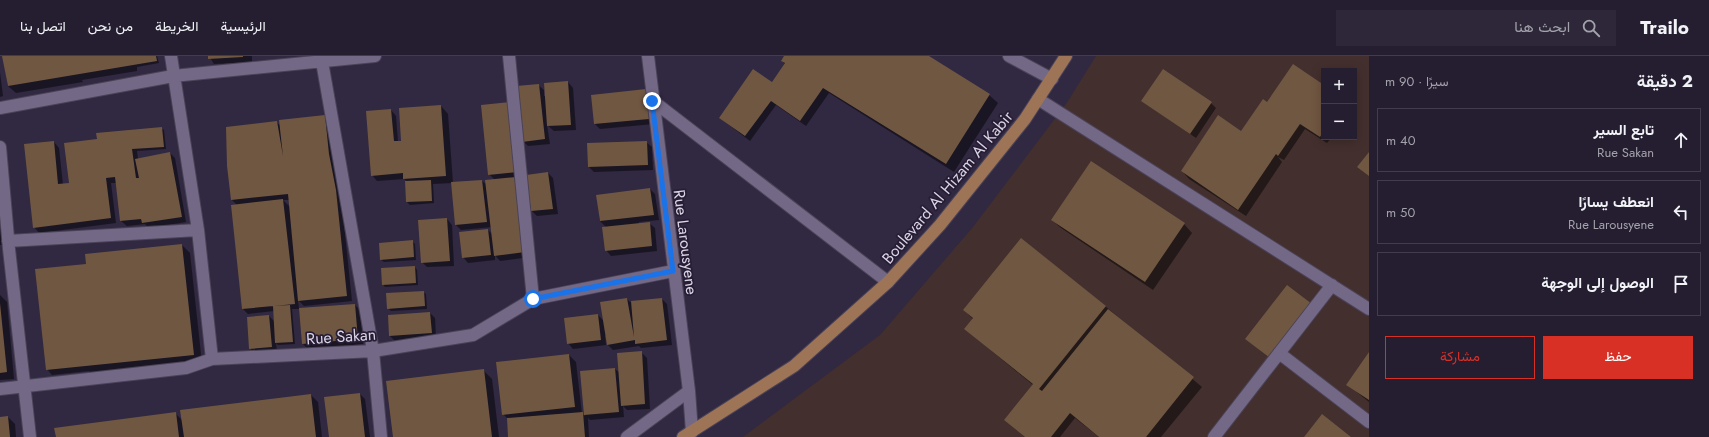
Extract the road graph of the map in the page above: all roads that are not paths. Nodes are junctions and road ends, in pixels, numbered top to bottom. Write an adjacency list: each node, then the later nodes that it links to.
1 (171, 56): 8 (street)
2 (375, 56): 7 (street)
3 (510, 56): 19 (street)
4 (648, 56): 11 (street, Rue Larousyene)
5 (1009, 56): 9 (street)
6 (1066, 56): 9 (main road, Boulevard Al Hizam Al Kabir)
7 (321, 58): 8 (street); 21 (street)
8 (173, 76): 12 (street); 14 (street)
9 (1052, 79): 10 (main road, Boulevard Al Hizam Al Kabir)
10 (1038, 99): 17 (main road, Boulevard Al Hizam Al Kabir); 18 (street)
11 (652, 101): 16 (street, Rue Larousyene); 17 (street)
12 (0, 108)
13 (0, 147): 15 (street)
14 (198, 230): 15 (street); 23 (street)
15 (6, 246): 24 (street)
16 (673, 271): 19 (street, Rue Sakan); 26 (street, Rue Larousyene)
17 (888, 282): 28 (main road, Boulevard Al Hizam Al Kabir)
18 (1332, 285): 20 (street); 22 (street)
19 (533, 299): 21 (street, Rue Sakan)
20 (1369, 309)
21 (373, 351): 23 (street, Rue Sakan); 30 (street)
22 (1279, 353): 27 (street); 32 (street)
23 (212, 359): 24 (street, Rue Sakan)
24 (26, 387): 25 (street, Rue Sakan); 29 (street)
25 (0, 390)
26 (689, 391): 28 (street, Rue Larousyene); 31 (street)
27 (1369, 422)
28 (688, 434)
29 (30, 437)
30 (381, 437)
31 (627, 437)
32 (1214, 437)

